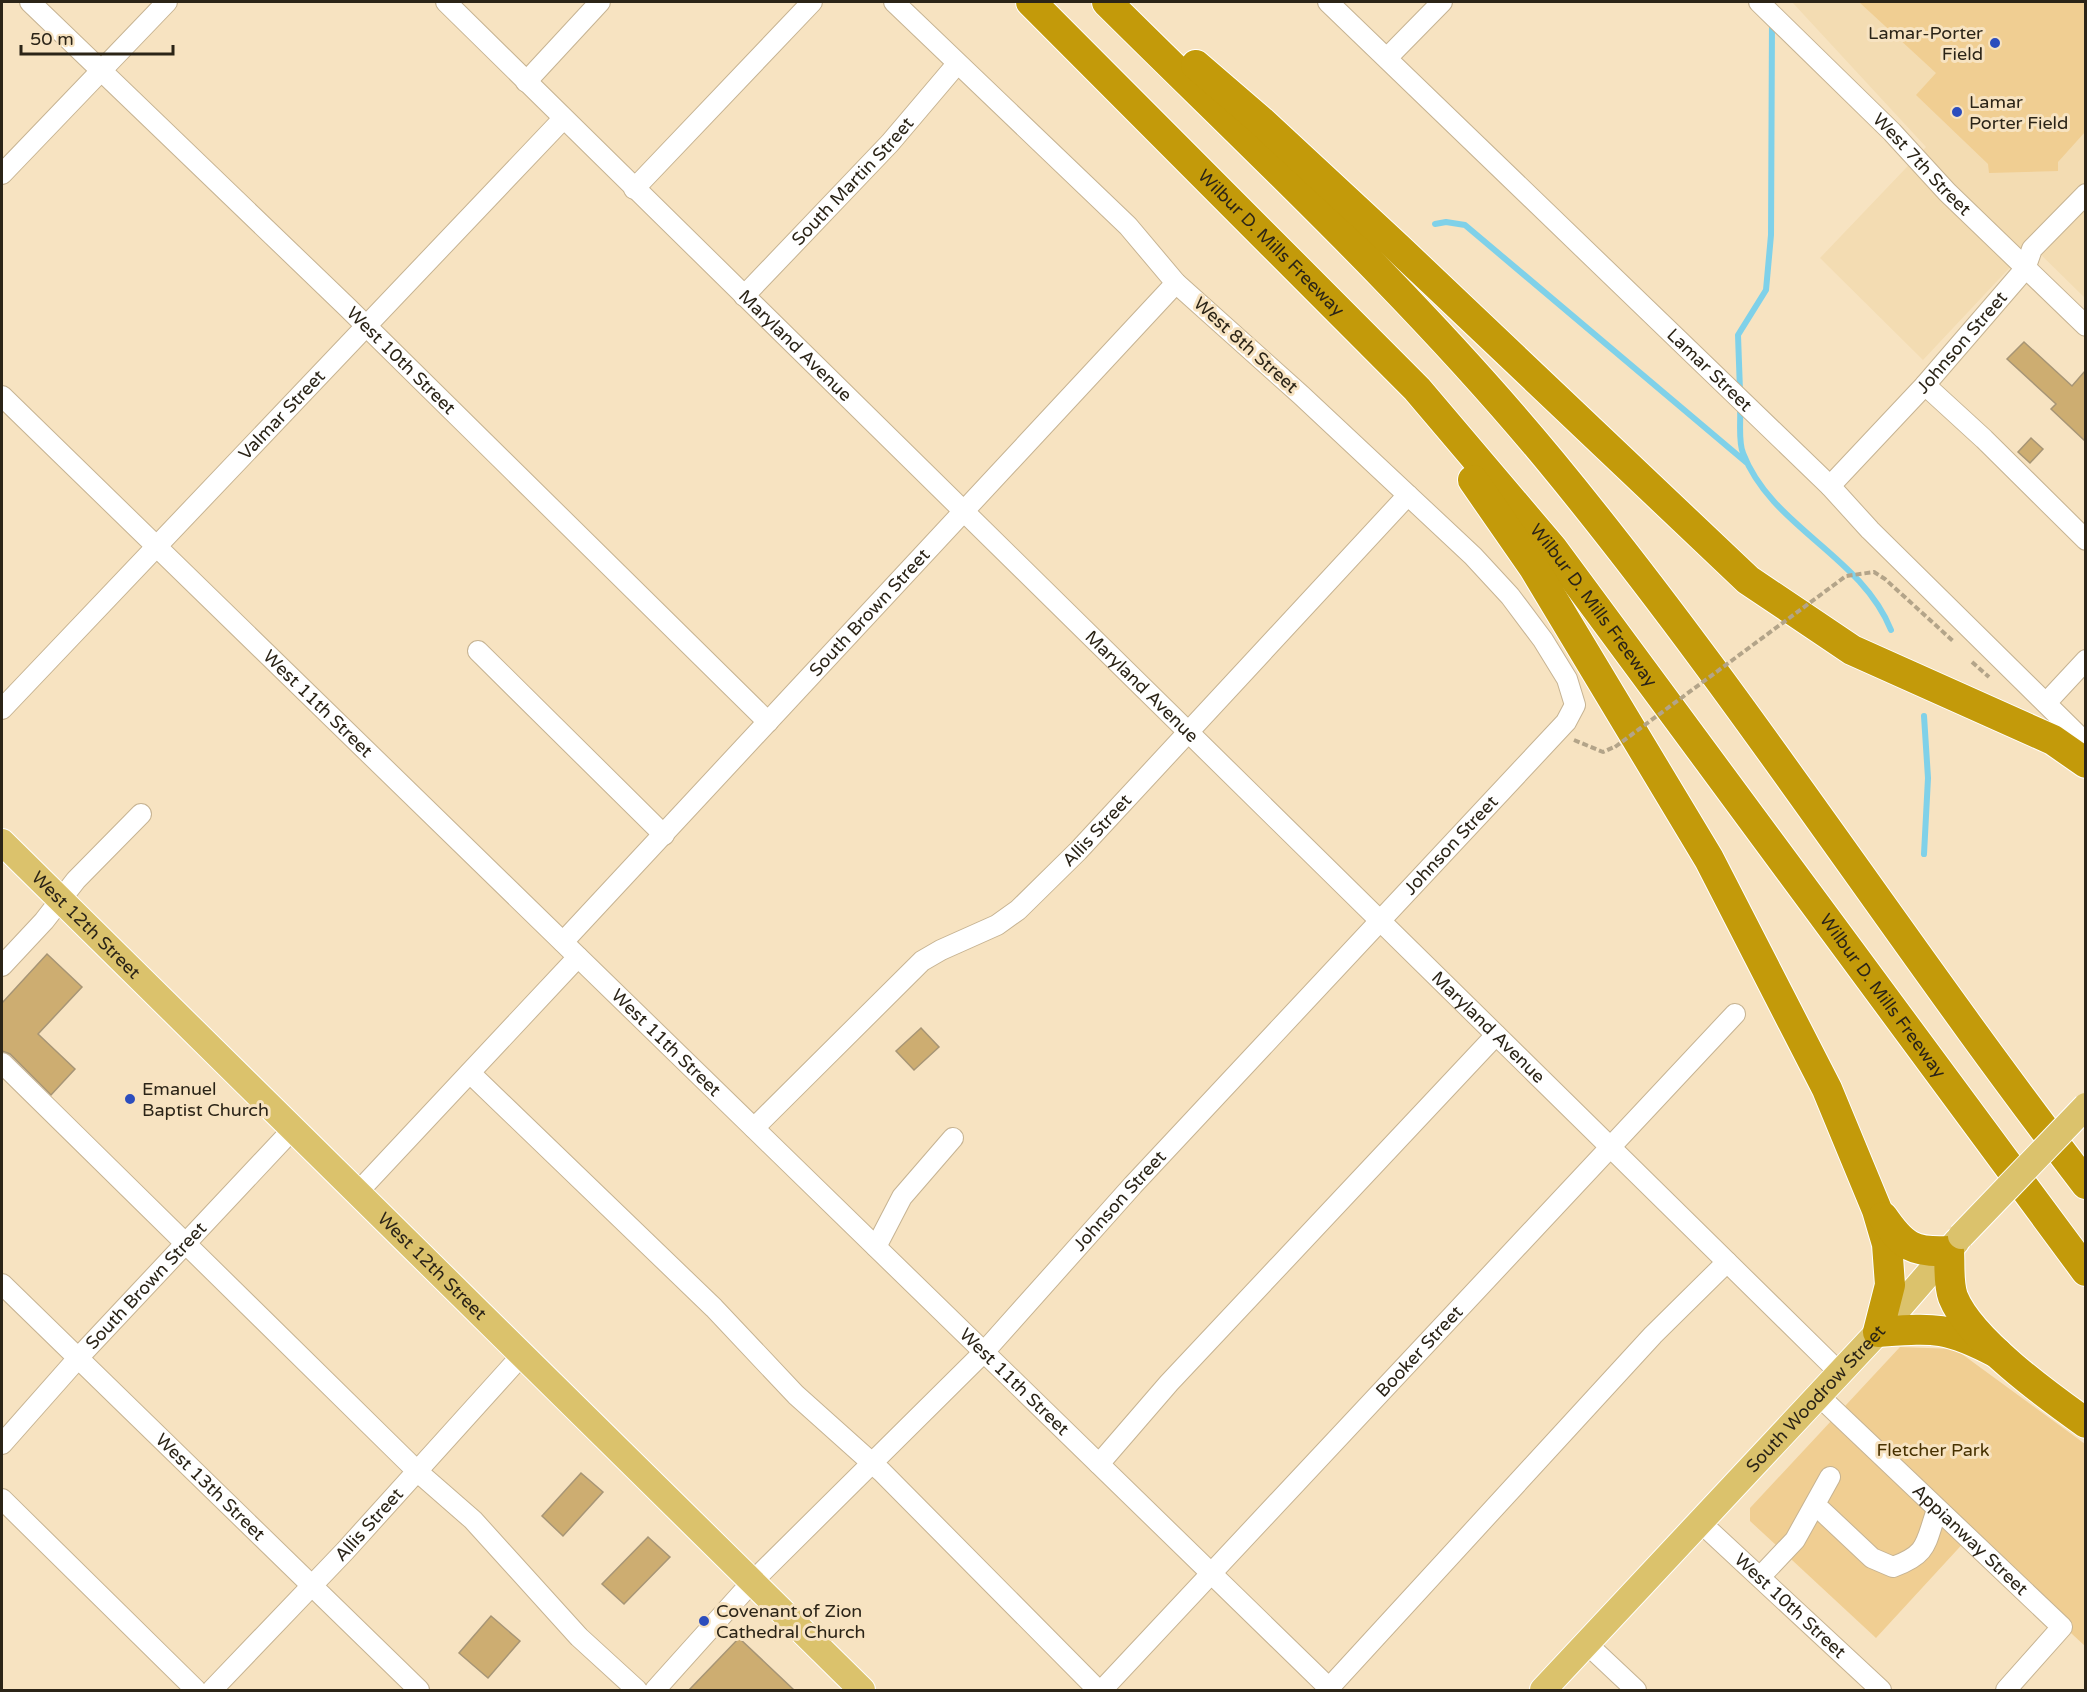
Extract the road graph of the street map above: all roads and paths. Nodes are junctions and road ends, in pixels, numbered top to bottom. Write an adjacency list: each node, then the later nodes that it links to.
1 (30, 2): 15 (street, West 10th Street)
2 (167, 2): 15 (street)
3 (446, 2): 16 (street, Maryland Avenue)
4 (600, 2): 16 (street)
5 (812, 2): 19 (street)
6 (894, 2): 14 (street, West 8th Street)
7 (1031, 2): 26 (highway, Wilbur D. Mills Freeway)
8 (1107, 2): 62 (highway)
9 (1122, 2): 44 (highway)
10 (1328, 2): 13 (street, Lamar Street)
11 (1442, 2): 13 (street)
12 (1759, 2): 21 (street, West 7th Street)
13 (1388, 57): 29 (street, Lamar Street)
14 (957, 64): 22 (street, West 8th Street); 23 (street, South Martin Street)
15 (102, 69): 18 (street); 24 (street, West 10th Street)
16 (526, 82): 17 (street, Maryland Avenue)
17 (563, 119): 19 (street, Maryland Avenue); 24 (street, Valmar Street)
18 (2, 174)
19 (634, 189): 23 (street, Maryland Avenue)
20 (2085, 194): 21 (street, Johnson Street)
21 (2025, 269): 25 (street, West 7th Street); 27 (street, Johnson Street)
22 (1176, 283): 30 (street, West 8th Street); 31 (street, South Brown Street)
23 (744, 296): 31 (street, Maryland Avenue)
24 (366, 326): 33 (street, Valmar Street); 40 (street, West 10th Street)
25 (2085, 326)
26 (1365, 335): 64 (highway); 69 (highway, Wilbur D. Mills Freeway)
27 (1925, 385): 29 (street, Johnson Street); 32 (street)
28 (2, 396): 33 (street, West 11th Street)
29 (1830, 486): 37 (street, Lamar Street)
30 (1408, 495): 38 (street, West 8th Street); 41 (street, Allis Street)
31 (964, 512): 40 (street, South Brown Street); 41 (street, Maryland Avenue)
32 (2085, 540)
33 (156, 546): 39 (street, Valmar Street); 50 (street, West 11th Street)
34 (1953, 641): 42 (path, bridge)
35 (478, 651): 46 (street)
36 (2085, 660): 37 (street)
37 (2046, 703): 43 (street, Lamar Street)
38 (1575, 705): 42 (street, Johnson Street)
39 (2, 709)
40 (768, 722): 46 (street, South Brown Street)
41 (1188, 732): 49 (street, Maryland Avenue); 58 (street, Allis Street)
42 (1555, 734): 49 (street, Johnson Street)
43 (2085, 743)
44 (2085, 763)
45 (141, 814): 48 (street)
46 (664, 834): 50 (street, South Brown Street)
47 (2, 842): 48 (main road, West 12th Street)
48 (60, 899): 52 (street); 59 (main road, West 12th Street)
49 (1381, 922): 54 (street, Maryland Avenue); 72 (street, Johnson Street)
50 (563, 942): 51 (street, West 11th Street)
51 (578, 957): 56 (street); 58 (street, West 11th Street)
52 (2, 966)
53 (1735, 1014): 61 (street, Booker Street)
54 (1497, 1035): 61 (street, Maryland Avenue); 81 (street)
55 (2, 1063): 66 (street)
56 (470, 1073): 63 (street); 80 (street)
57 (2085, 1106): 65 (main road, South Woodrow Street, bridge)
58 (754, 1128): 67 (street, West 11th Street)
59 (293, 1129): 63 (main road, West 12th Street); 66 (street, South Brown Street)
60 (953, 1138): 67 (street)
61 (1611, 1147): 68 (street, Maryland Avenue); 88 (street, Booker Street)
62 (2085, 1184)
63 (357, 1193): 74 (main road, West 12th Street)
64 (1877, 1210): 65 (highway); 71 (highway)
65 (1955, 1244): 71 (main road, South Woodrow Street); 73 (highway)
66 (186, 1246): 75 (street, South Brown Street); 82 (street)
67 (876, 1247): 72 (street, West 11th Street)
68 (1727, 1262): 76 (street, Maryland Avenue); 93 (street)
69 (2085, 1270)
70 (2, 1284): 75 (street, West 13th Street)
71 (1878, 1332): 73 (highway); 76 (main road, South Woodrow Street)
72 (984, 1352): 80 (street, Johnson Street); 81 (street, West 11th Street)
73 (1997, 1353): 78 (highway)
74 (522, 1355): 82 (street, Allis Street); 90 (main road, West 12th Street)
75 (79, 1357): 79 (street, South Brown Street); 91 (street, West 13th Street)
76 (1840, 1373): 77 (main road, South Woodrow Street)
77 (1818, 1395): 86 (street, Appianway Street); 87 (main road, South Woodrow Street)
78 (2085, 1423)
79 (2, 1444)
80 (872, 1464): 90 (street, Johnson Street); 100 (street)
81 (1099, 1464): 88 (street, West 11th Street)
82 (418, 1472): 91 (street, Allis Street); 97 (street)
83 (1830, 1477): 85 (street)
84 (2, 1499): 94 (street)
85 (1814, 1507): 86 (street); 89 (street)
86 (1937, 1510): 105 (street, Appianway Street)
87 (1700, 1522): 89 (street, West 10th Street); 92 (main road, South Woodrow Street)
88 (1212, 1574): 93 (street, West 11th Street); 101 (street, Booker Street)
89 (1760, 1577): 104 (street, West 10th Street)
90 (752, 1582): 98 (street, Johnson Street); 99 (main road, West 12th Street)
91 (311, 1584): 95 (street, Allis Street); 96 (street, West 13th Street)
92 (1587, 1644): 102 (main road, South Woodrow Street); 103 (street)
93 (1330, 1689)
94 (196, 1690)
95 (212, 1690)
96 (419, 1690)
97 (637, 1690)
98 (655, 1690)
99 (862, 1690)
100 (1098, 1690)
101 (1102, 1690)
102 (1543, 1690)
103 (1636, 1690)
104 (1881, 1690)
105 (2006, 1690)

